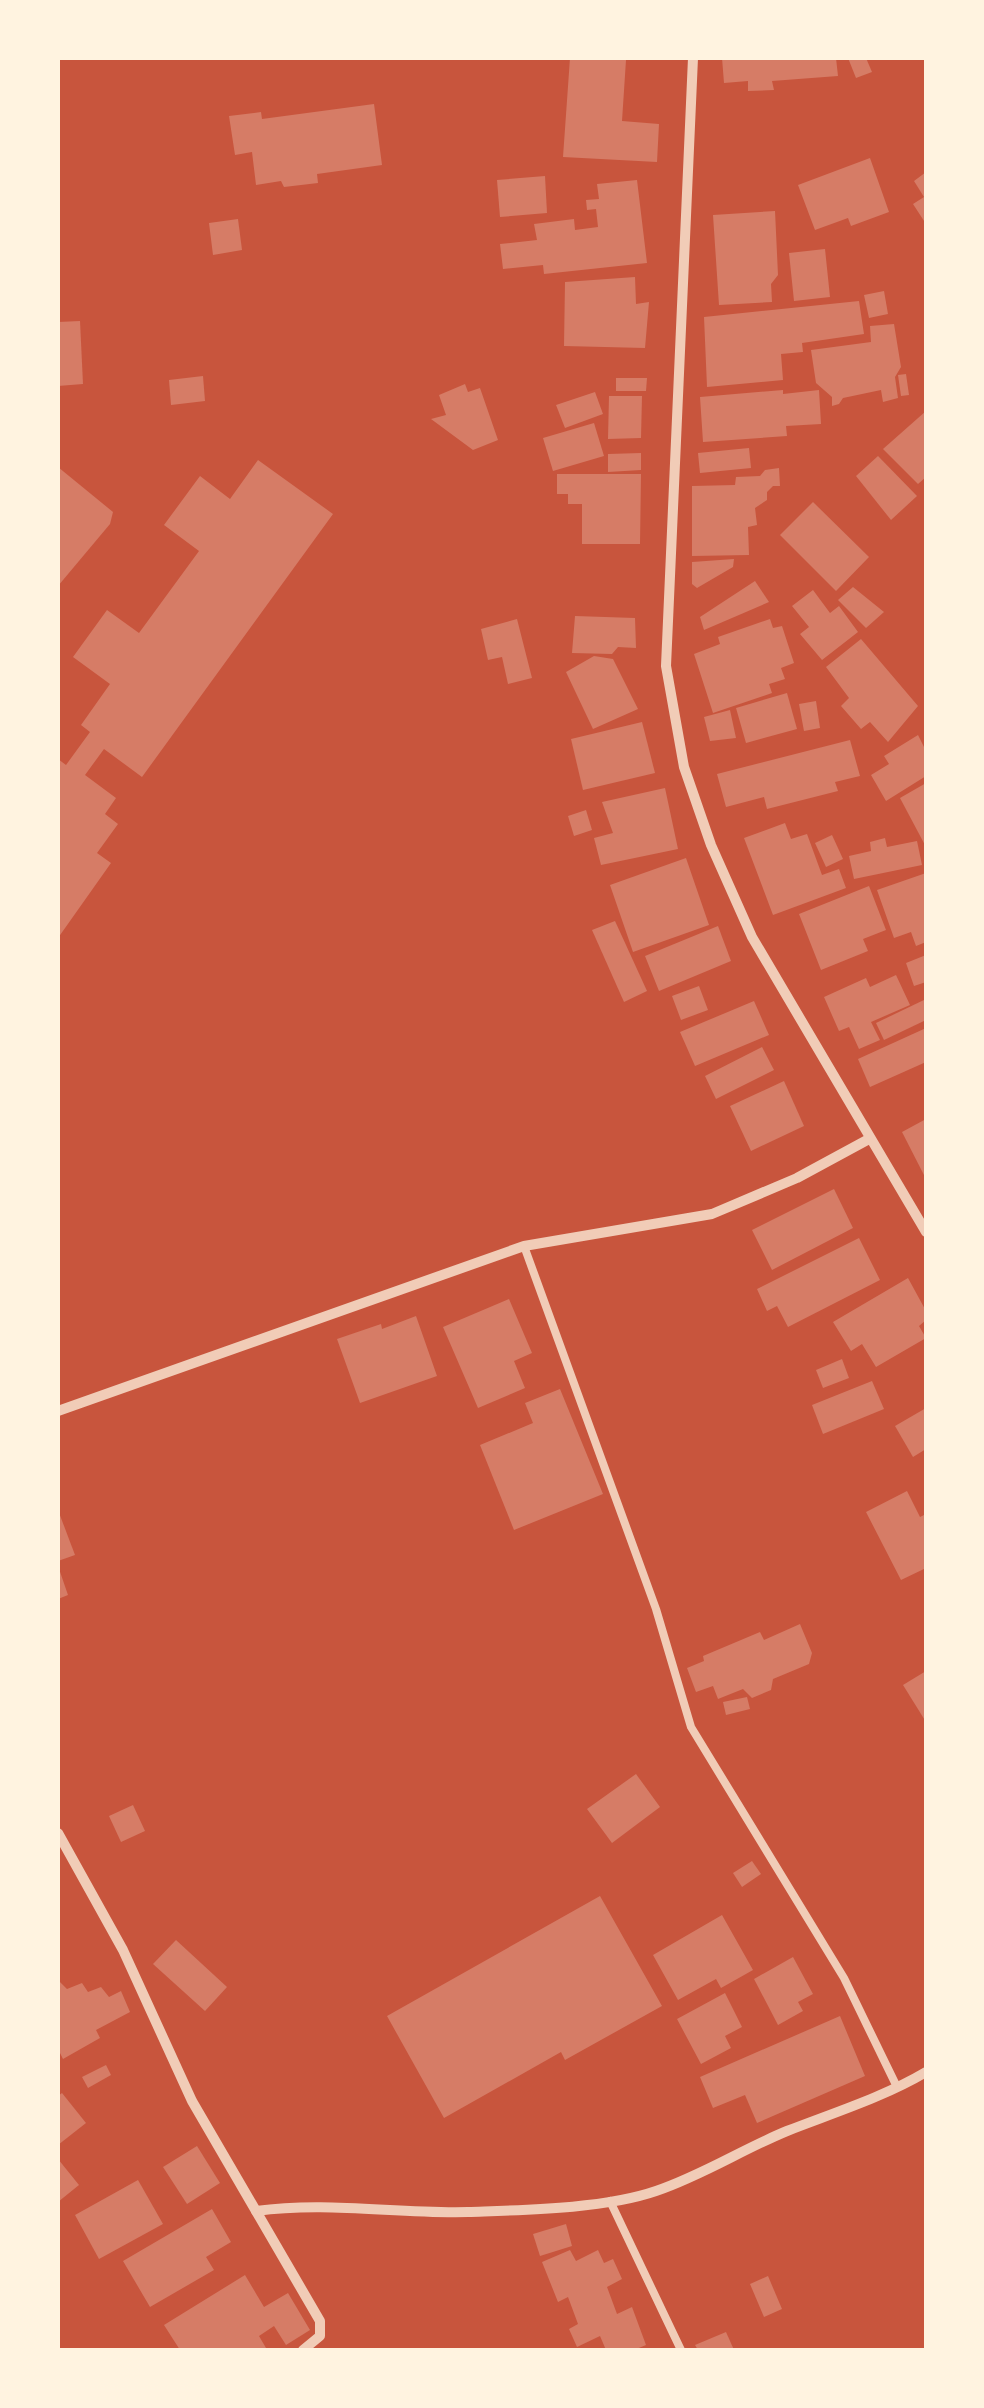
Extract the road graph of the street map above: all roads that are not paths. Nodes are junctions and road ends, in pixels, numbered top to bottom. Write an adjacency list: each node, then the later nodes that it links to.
1 (693, 58): 2 (street)
2 (869, 1139): 3 (street); 4 (street)
3 (926, 1232)
4 (524, 1246): 5 (street); 8 (lane)
5 (58, 1411)
6 (58, 1833): 10 (street)
7 (926, 2072): 8 (street)
8 (896, 2087): 9 (street)
9 (610, 2200): 10 (street); 12 (lane)
10 (256, 2211): 11 (street)
11 (303, 2350)
12 (680, 2350)

